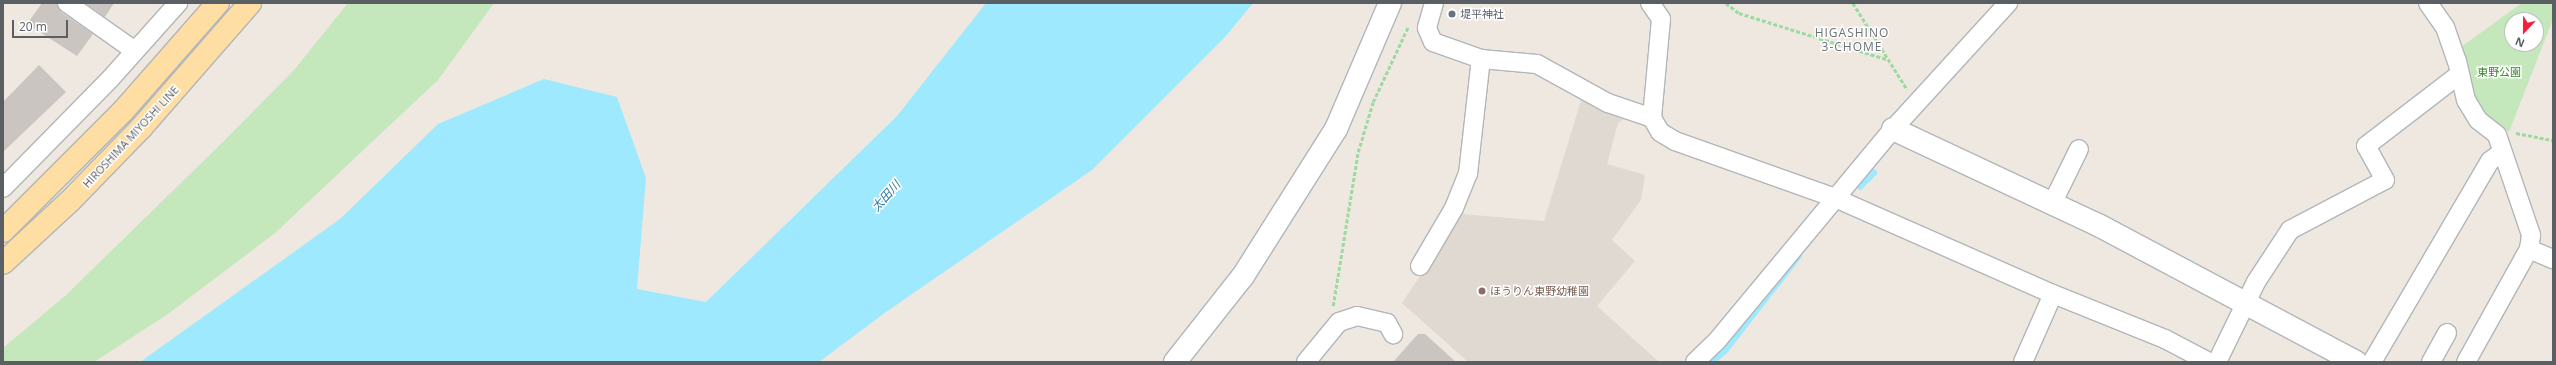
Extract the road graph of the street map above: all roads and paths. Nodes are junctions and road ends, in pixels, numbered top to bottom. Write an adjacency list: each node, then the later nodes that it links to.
1 (67, 3): 13 (street)
2 (178, 3): 13 (street)
3 (218, 3): 26 (main road)
4 (250, 3): 29 (main road, HIROSHIMA MIYOSHI LINE)
5 (1390, 3): 36 (street)
6 (1434, 3): 14 (street)
7 (1726, 3): 15 (path)
8 (1853, 3): 15 (path)
9 (2008, 3): 17 (street)
10 (2428, 3): 16 (street)
11 (1656, 4): 18 (street)
12 (1410, 24): 33 (path)
13 (135, 51): 23 (street)
14 (1481, 59): 18 (street); 30 (street)
15 (1886, 59): 17 (path)
16 (2460, 74): 21 (street); 32 (street)
17 (1917, 104): 19 (street)
18 (1652, 118): 24 (street)
19 (1894, 129): 24 (street); 25 (street)
20 (2553, 140): 21 (path)
21 (2499, 144): 27 (street); 43 (street)
22 (2079, 149): 25 (street)
23 (3, 188)
24 (1835, 198): 31 (street); 38 (street)
25 (2052, 204): 32 (street)
26 (3, 231)
27 (2529, 249): 28 (street); 45 (street)
28 (2553, 259)
29 (3, 262)
30 (1420, 266)
31 (2053, 294): 39 (street); 40 (street)
32 (2245, 304): 41 (street); 42 (street)
33 (1339, 322): 35 (street); 37 (street)
34 (2447, 333): 44 (street)
35 (1393, 334)
36 (1175, 362)
37 (1306, 362)
38 (1695, 362)
39 (2023, 362)
40 (2209, 362)
41 (2217, 362)
42 (2356, 362)
43 (2372, 362)
44 (2431, 362)
45 (2466, 362)

